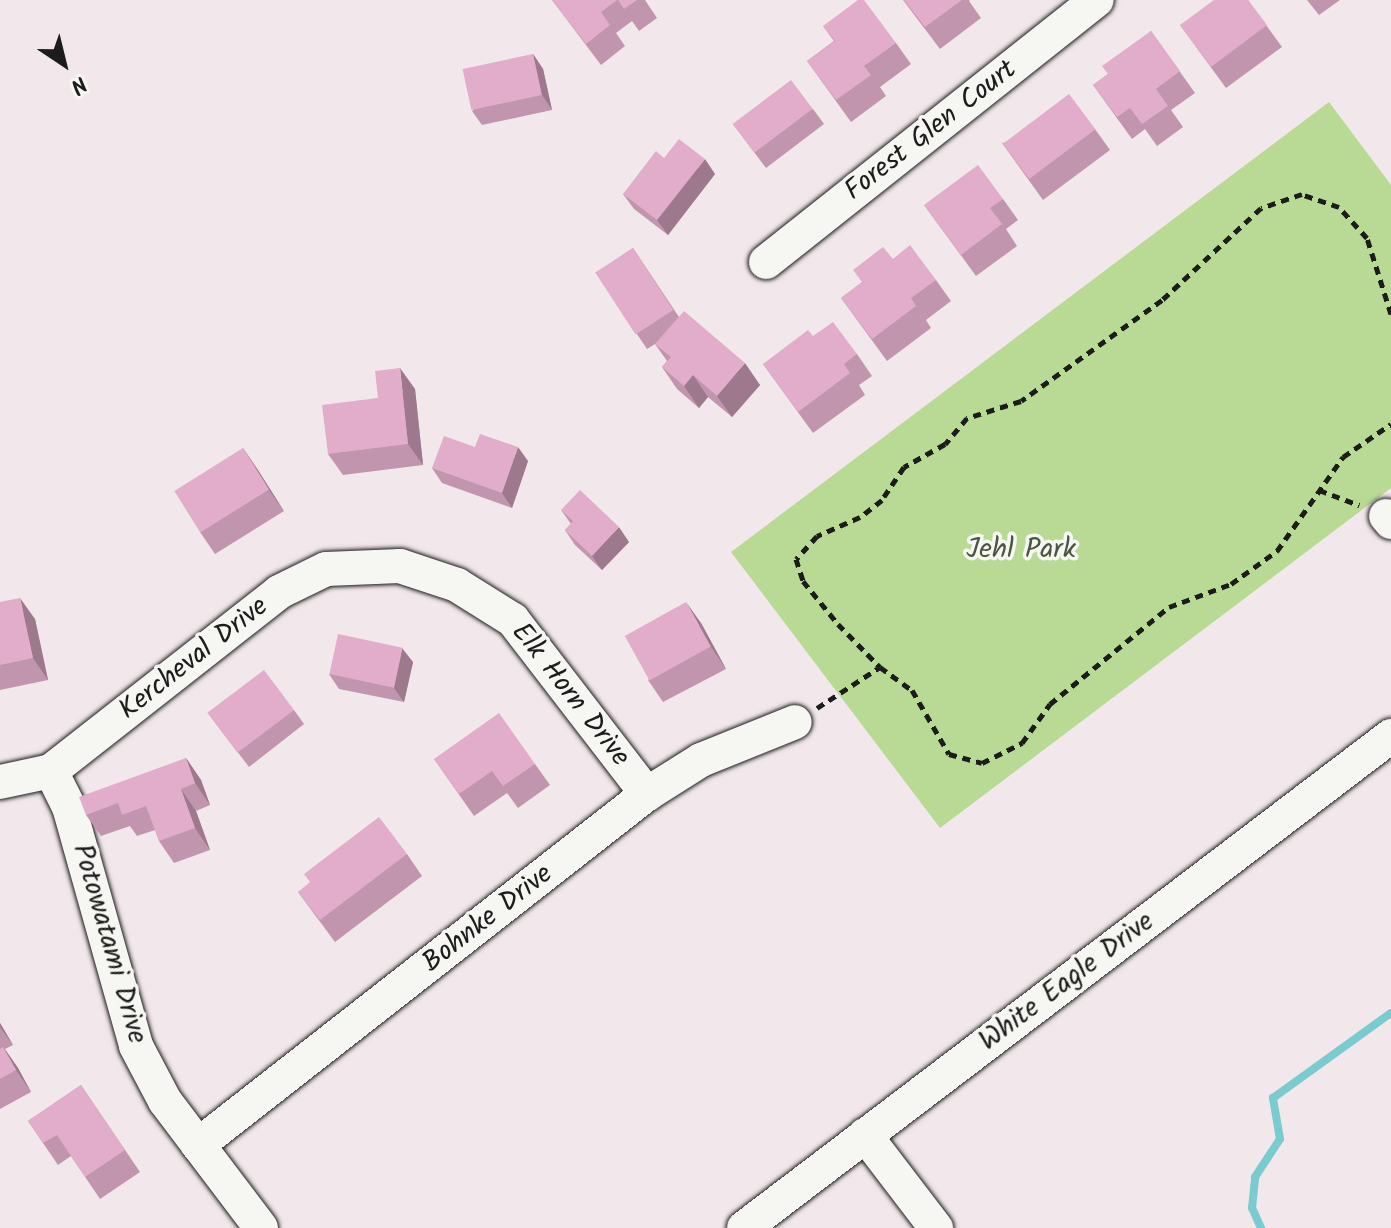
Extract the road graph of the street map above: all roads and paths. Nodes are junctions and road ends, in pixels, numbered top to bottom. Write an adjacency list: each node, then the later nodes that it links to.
1 (1097, 0): 2 (street, Forest Glen Court)
2 (766, 262)
3 (1391, 314): 8 (path)
4 (1391, 424): 5 (path)
5 (1319, 490): 6 (path); 8 (path)
6 (1388, 519)
7 (400, 566): 11 (street, Kercheval Drive); 13 (street, Elk Horn Drive)
8 (880, 667): 9 (path)
9 (795, 722): 13 (street, Bohnke Drive)
10 (1391, 736): 14 (street, White Eagle Drive)
11 (51, 771): 12 (street, Kercheval Drive); 15 (street, Potowatami Drive)
12 (0, 782)
13 (647, 794): 15 (street, Bohnke Drive)
14 (865, 1135): 17 (street, White Eagle Drive); 18 (street)
15 (198, 1145): 16 (street, Potowatami Drive)
16 (261, 1228)
17 (744, 1228)
18 (936, 1228)

